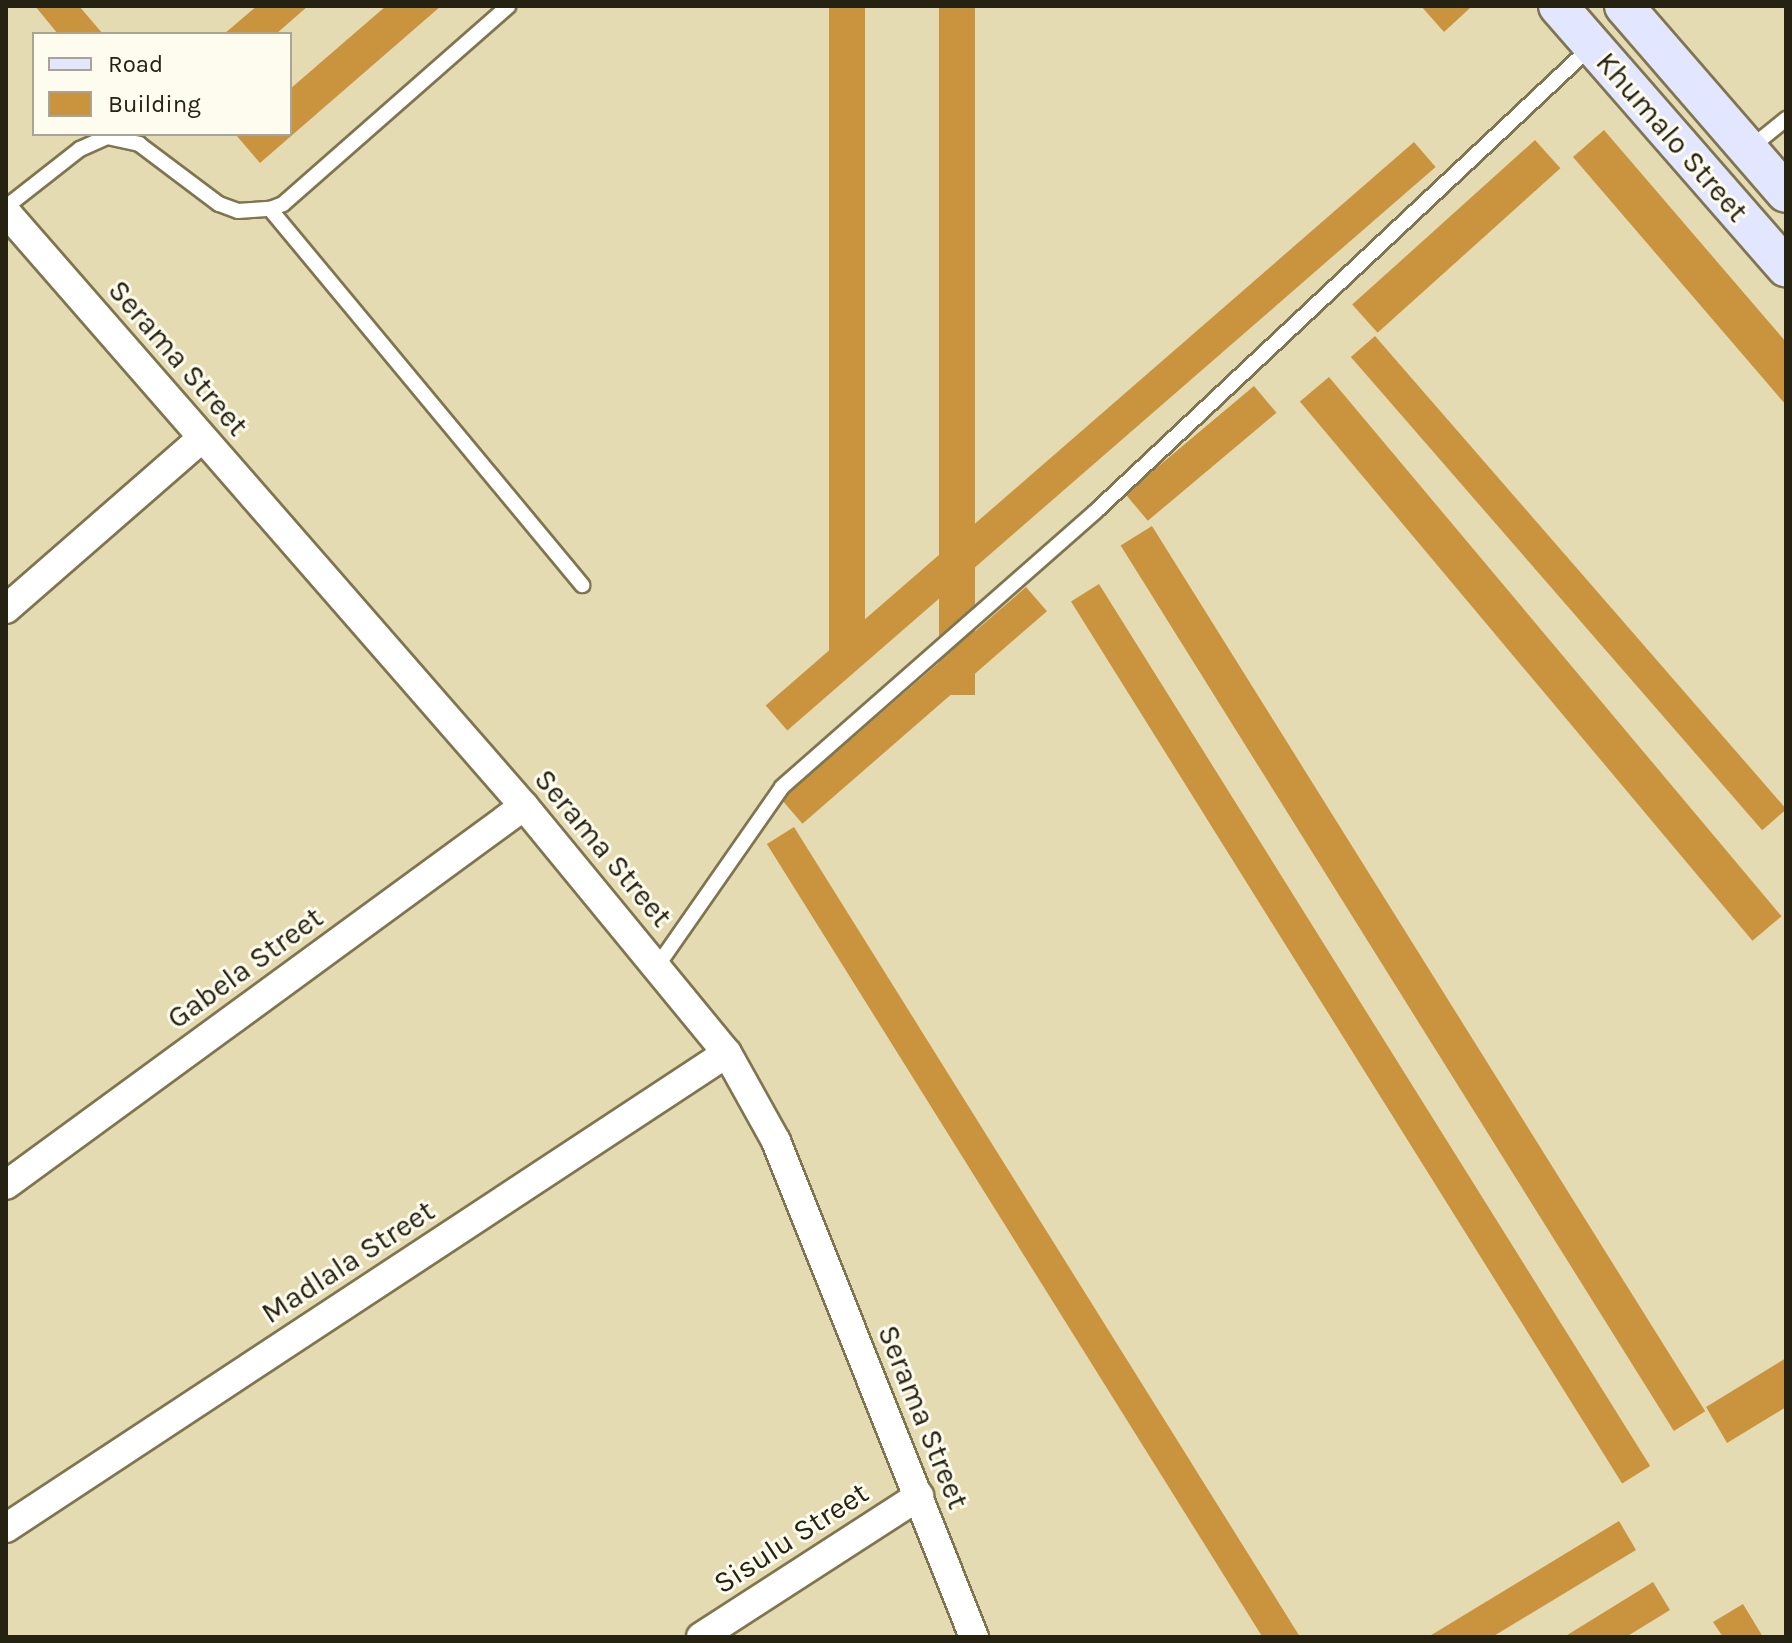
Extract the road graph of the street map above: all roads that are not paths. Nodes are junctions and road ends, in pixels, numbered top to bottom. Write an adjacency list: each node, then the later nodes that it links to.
1 (508, 6): 8 (lane)
2 (1558, 6): 4 (street, Khumalo Street)
3 (1624, 6): 6 (street, Khumalo Street)
4 (1593, 45): 10 (street, Khumalo Street); 15 (lane)
5 (1786, 119): 6 (lane)
6 (1749, 150): 7 (street, Khumalo Street)
7 (1786, 193)
8 (270, 209): 9 (lane); 12 (lane)
9 (6, 210): 11 (street, Serama Street)
10 (1786, 267)
11 (202, 438): 13 (street); 14 (street, Serama Street)
12 (582, 585)
13 (6, 609)
14 (524, 806): 15 (street, Serama Street); 17 (street, Gabela Street)
15 (658, 965): 16 (street, Serama Street)
16 (727, 1053): 18 (street, Serama Street); 19 (street, Madlala Street)
17 (6, 1185)
18 (919, 1496): 20 (street, Sisulu Street); 21 (street, Serama Street)
19 (6, 1528)
20 (701, 1637)
21 (974, 1637)

